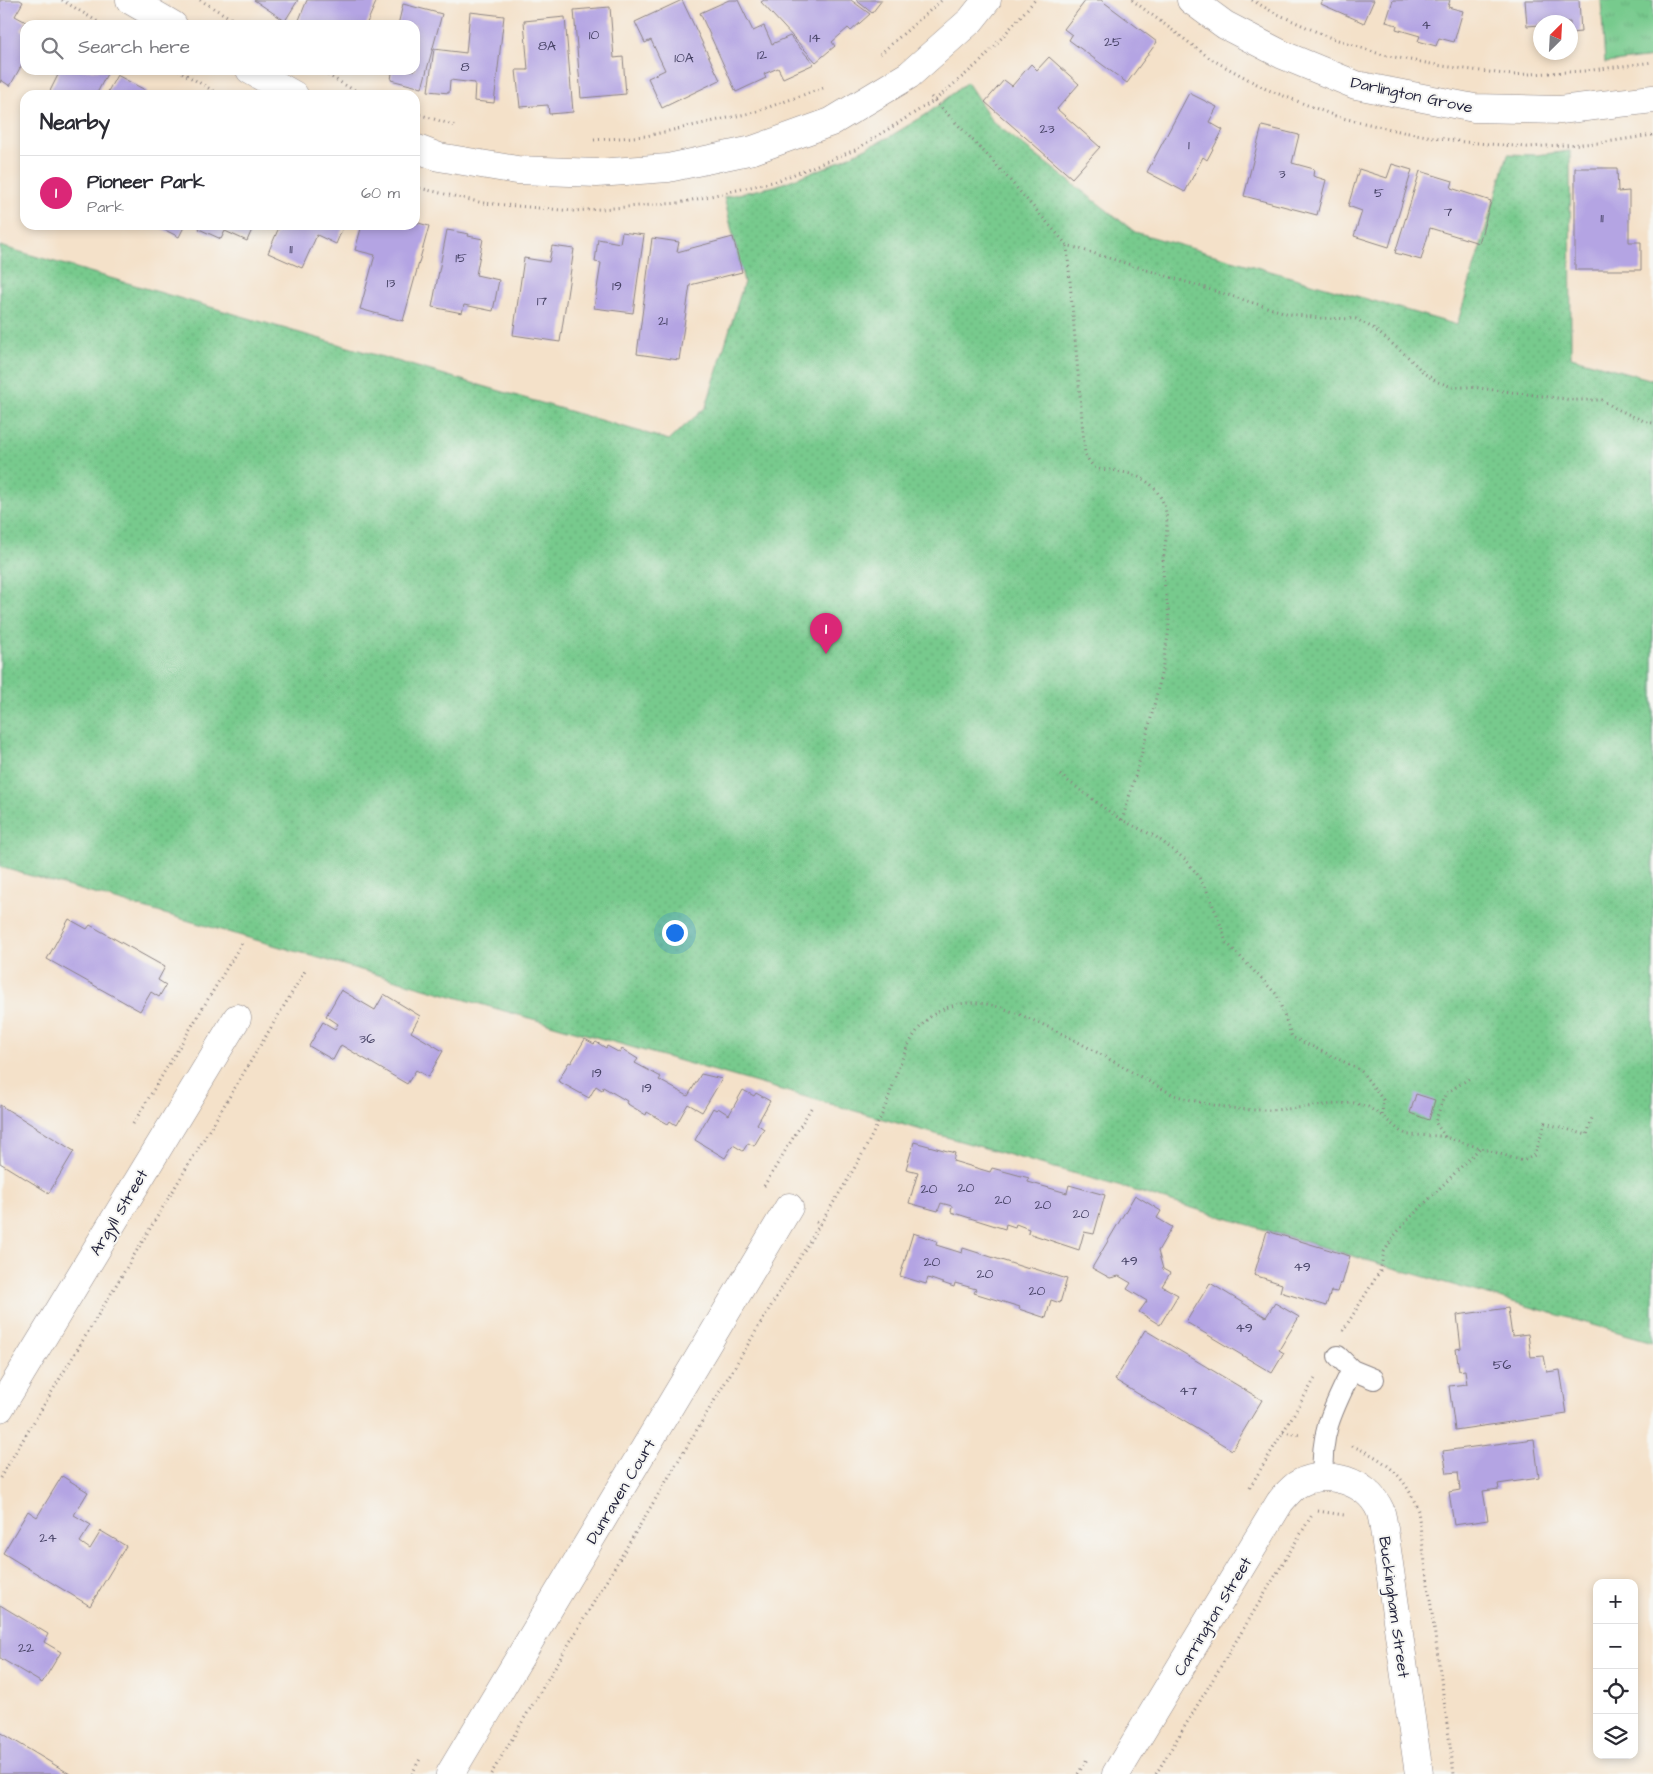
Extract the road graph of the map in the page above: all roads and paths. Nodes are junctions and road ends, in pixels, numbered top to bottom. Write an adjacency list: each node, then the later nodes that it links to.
1 (62, 0): 8 (path)
2 (130, 0): 9 (street)
3 (200, 0): 10 (path)
4 (942, 0): 11 (path)
5 (987, 0): 16 (street)
6 (1191, 0): 21 (street, Darlington Grove)
7 (1252, 0): 12 (path)
8 (95, 20)
9 (164, 20)
10 (234, 20)
11 (879, 55)
12 (1653, 62)
13 (186, 75): 18 (path)
14 (259, 75): 19 (street)
15 (328, 75): 20 (path)
16 (909, 75): 25 (street); 26 (path)
17 (828, 87): 24 (path)
18 (212, 90)
19 (285, 90)
20 (355, 90)
21 (1653, 99)
22 (420, 115): 23 (path)
23 (464, 129)
24 (588, 140)
25 (420, 150)
26 (1067, 245): 27 (path); 29 (path)
27 (1653, 423)
28 (1060, 775): 29 (path)
29 (1122, 820): 33 (path)
30 (305, 971): 45 (path)
31 (237, 1018): 43 (street, Argyll Street)
32 (1470, 1078): 35 (path)
33 (1382, 1116): 35 (path); 38 (path)
34 (1592, 1118): 36 (path)
35 (1445, 1137): 36 (path)
36 (1480, 1148): 39 (path)
37 (790, 1207): 38 (path); 47 (street, Dunraven Court)
38 (820, 1224): 48 (path)
39 (1341, 1335)
40 (1338, 1356): 41 (lane)
41 (1352, 1370): 42 (lane); 44 (lane)
42 (1374, 1379)
43 (0, 1408)
44 (1323, 1477): 49 (street, Carrington Street); 51 (street, Buckingham Street)
45 (0, 1478)
46 (1349, 1516): 50 (path)
47 (450, 1774)
48 (491, 1774)
49 (1116, 1774)
50 (1156, 1774)
51 (1419, 1774)

